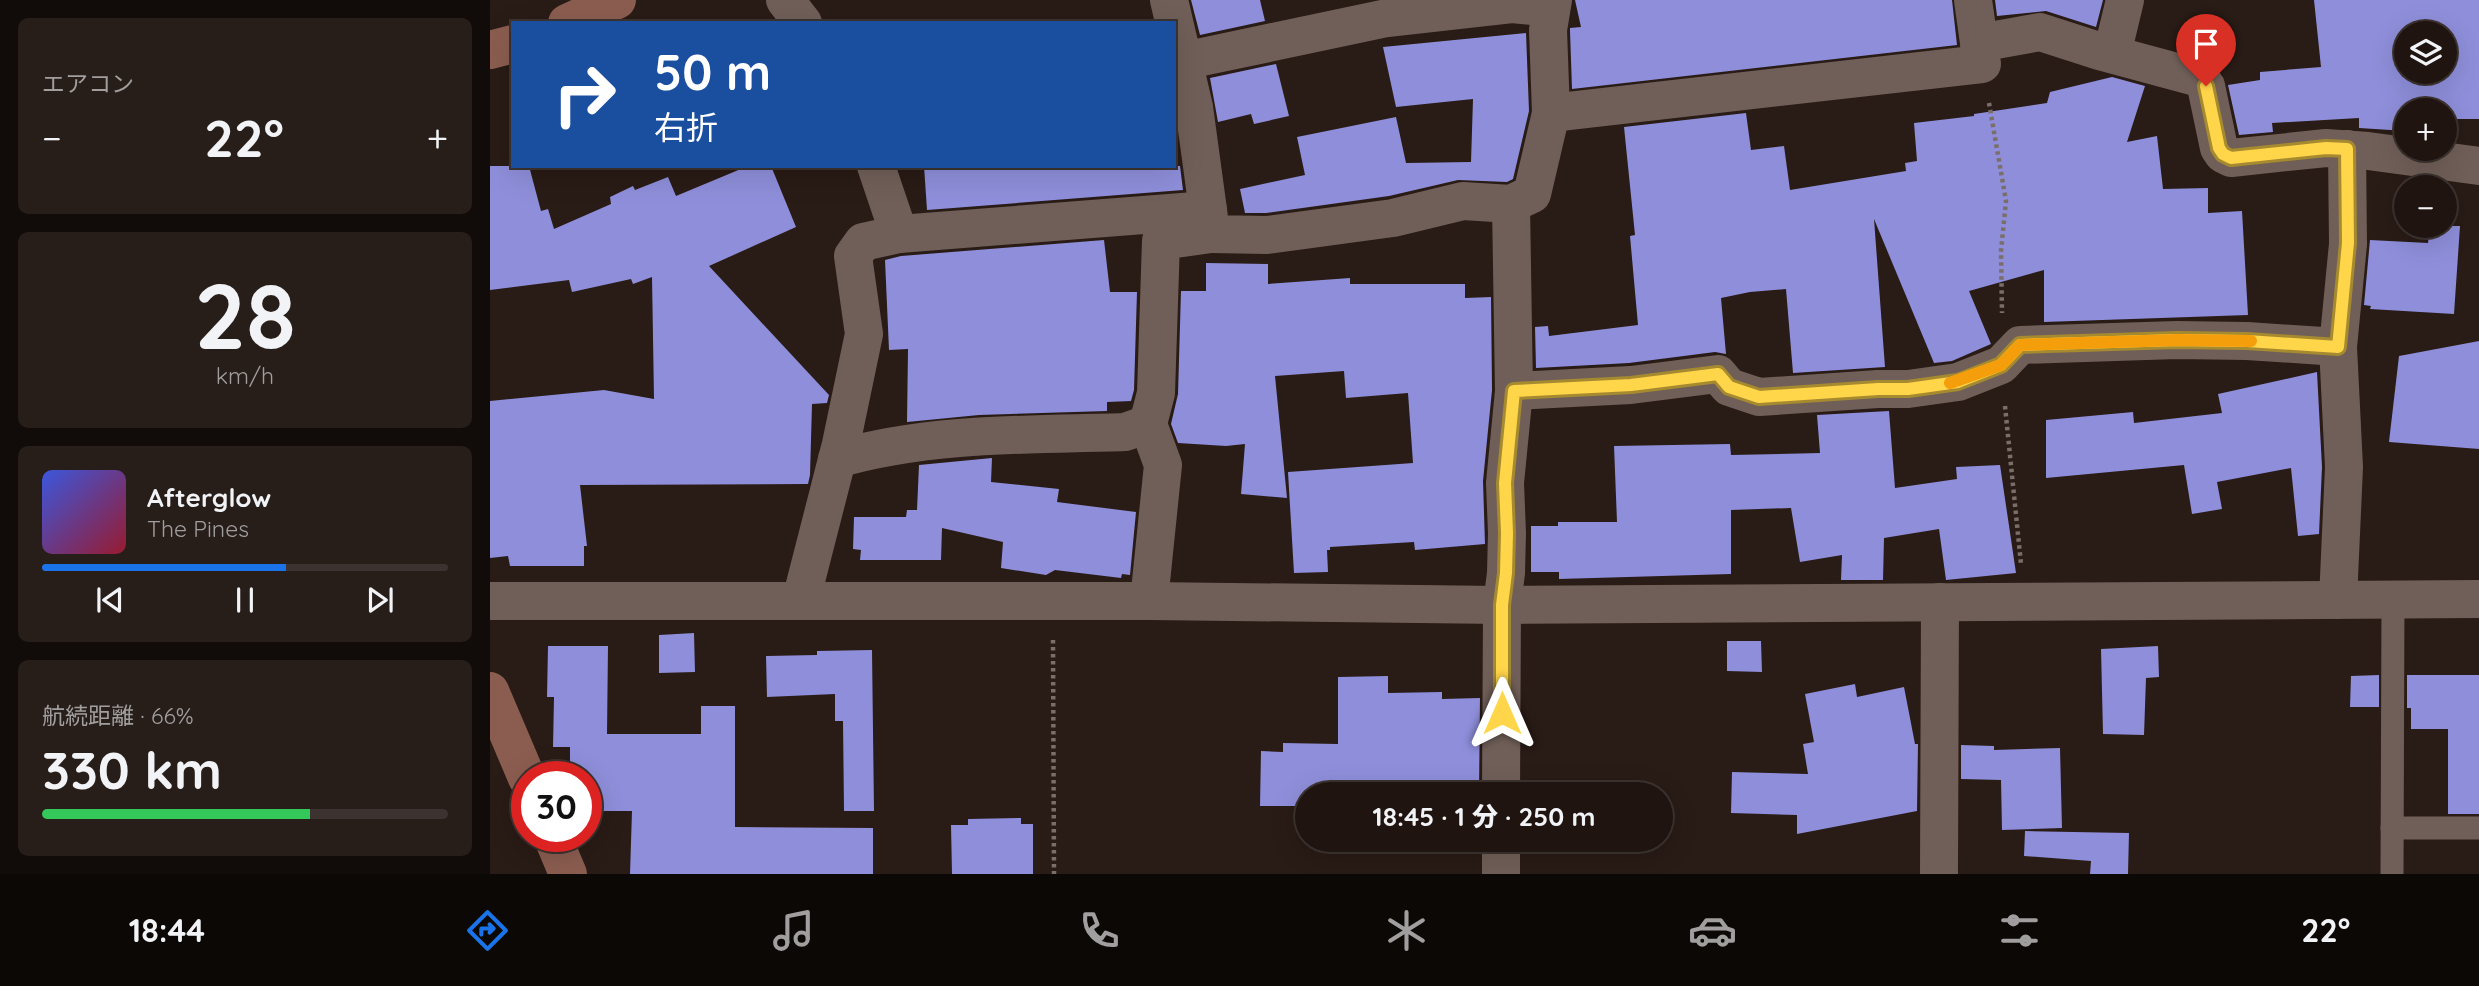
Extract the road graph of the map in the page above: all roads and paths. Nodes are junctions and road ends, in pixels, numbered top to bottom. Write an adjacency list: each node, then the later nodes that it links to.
1 (785, 0): 6 (street)
2 (1170, 0): 7 (street)
3 (1973, 0): 11 (street)
4 (2125, 0): 12 (street)
5 (1552, 4): 13 (street); 14 (street)
6 (801, 21)
7 (1174, 21)
8 (1176, 28): 13 (street)
9 (511, 45): 10 (street)
10 (490, 50)
11 (1981, 54): 12 (street); 14 (street); 18 (path)
12 (2112, 54): 15 (street)
13 (1183, 61): 20 (street)
14 (1551, 113): 19 (street)
15 (2347, 149): 16 (street); 22 (street)
16 (2479, 166)
17 (877, 168): 21 (street)
18 (2006, 201)
19 (1511, 204): 20 (street); 23 (street)
20 (1210, 222): 21 (street); 24 (street)
21 (898, 234): 25 (street)
22 (2338, 347): 23 (street); 28 (street)
23 (1514, 391): 34 (street)
24 (1148, 424): 25 (street); 32 (street)
25 (837, 459): 27 (street)
26 (2479, 599): 29 (street)
27 (801, 600): 30 (street); 31 (street)
28 (2338, 600): 29 (street); 33 (street)
29 (2393, 600): 38 (lane)
30 (490, 601)
31 (1054, 601): 32 (street); 43 (path)
32 (1149, 601): 34 (street)
33 (1940, 602): 34 (street); 45 (street)
34 (1502, 605): 37 (street)
35 (490, 691): 36 (street)
36 (520, 761)
37 (1501, 782)
38 (2392, 828): 39 (lane); 46 (lane)
39 (2479, 828)
40 (559, 852): 42 (street)
41 (1501, 852): 44 (street)
42 (568, 874)
43 (1054, 874)
44 (1501, 874)
45 (1939, 874)
46 (2392, 874)

